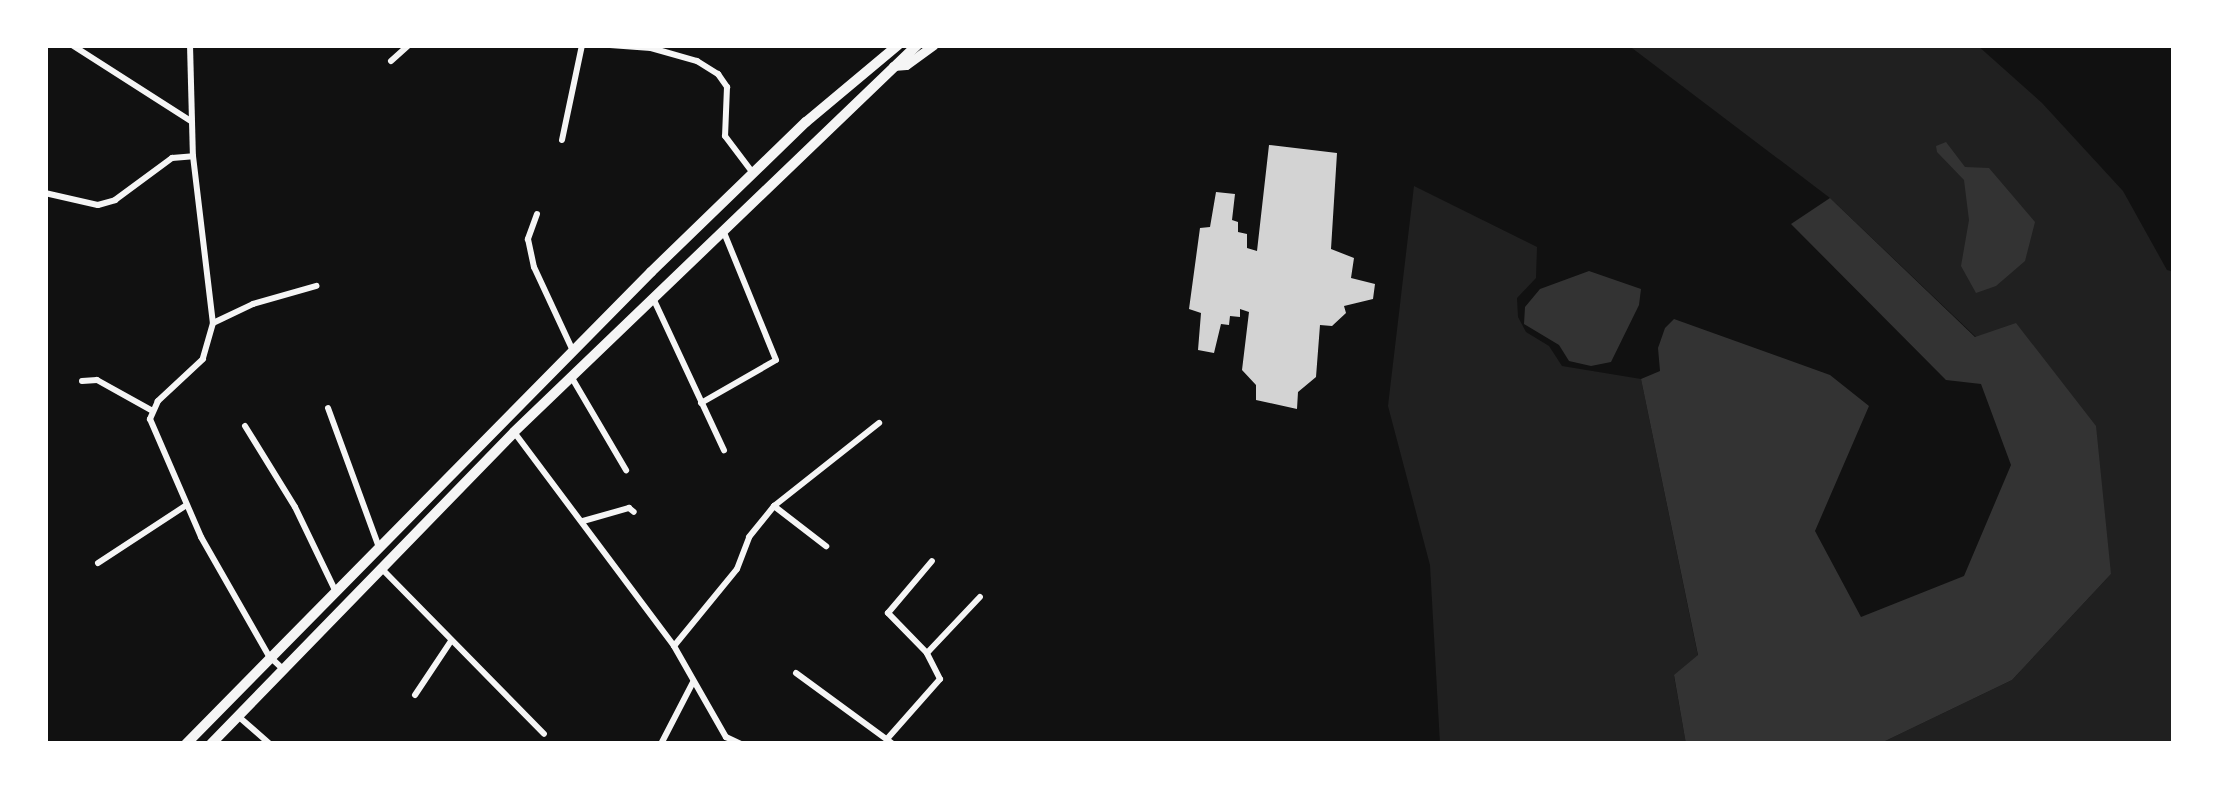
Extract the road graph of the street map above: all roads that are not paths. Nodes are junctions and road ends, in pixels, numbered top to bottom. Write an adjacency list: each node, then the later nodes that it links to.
1 (72, 45): 11 (street)
2 (190, 45): 11 (street)
3 (409, 45): 10 (street)
4 (582, 45): 12 (street)
5 (610, 45): 8 (street)
6 (917, 45): 9 (highway)
7 (934, 45): 9 (main road)
8 (645, 47): 14 (street)
9 (891, 56): 14 (highway); 17 (highway)
10 (391, 61)
11 (192, 122): 13 (street)
12 (562, 140)
13 (193, 156): 15 (street); 20 (street)
14 (752, 173): 21 (highway)
15 (45, 192)
16 (537, 214): 21 (street)
17 (722, 229): 19 (highway); 24 (street)
18 (316, 286): 20 (street)
19 (653, 297): 22 (highway); 24 (street)
20 (213, 323): 26 (street)
21 (574, 352): 36 (highway)
22 (572, 378): 29 (highway); 31 (street)
23 (82, 381): 26 (street)
24 (702, 403): 30 (street)
25 (328, 408): 36 (street)
26 (152, 410): 32 (street)
27 (879, 423): 33 (street)
28 (245, 426): 41 (street)
29 (514, 432): 35 (street); 40 (highway)
30 (724, 450)
31 (626, 470)
32 (185, 506): 39 (street); 46 (street)
33 (774, 506): 37 (street); 44 (street)
34 (634, 512): 35 (street)
35 (584, 521): 44 (street)
36 (378, 545): 41 (highway)
37 (826, 546)
38 (932, 562): 45 (street)
39 (98, 563)
40 (381, 568): 43 (street); 47 (highway)
41 (335, 590): 46 (highway)
42 (980, 597): 45 (street)
43 (451, 641): 50 (street); 52 (street)
44 (674, 646): 49 (street)
45 (927, 653): 53 (street)
46 (269, 656): 47 (street); 54 (highway)
47 (283, 669): 51 (highway)
48 (796, 673): 53 (street)
49 (694, 681): 57 (street); 58 (street)
50 (415, 695)
51 (238, 716): 55 (highway); 56 (street)
52 (544, 734)
53 (890, 741)
54 (186, 744)
55 (212, 744)
56 (270, 744)
57 (661, 744)
58 (741, 744)

